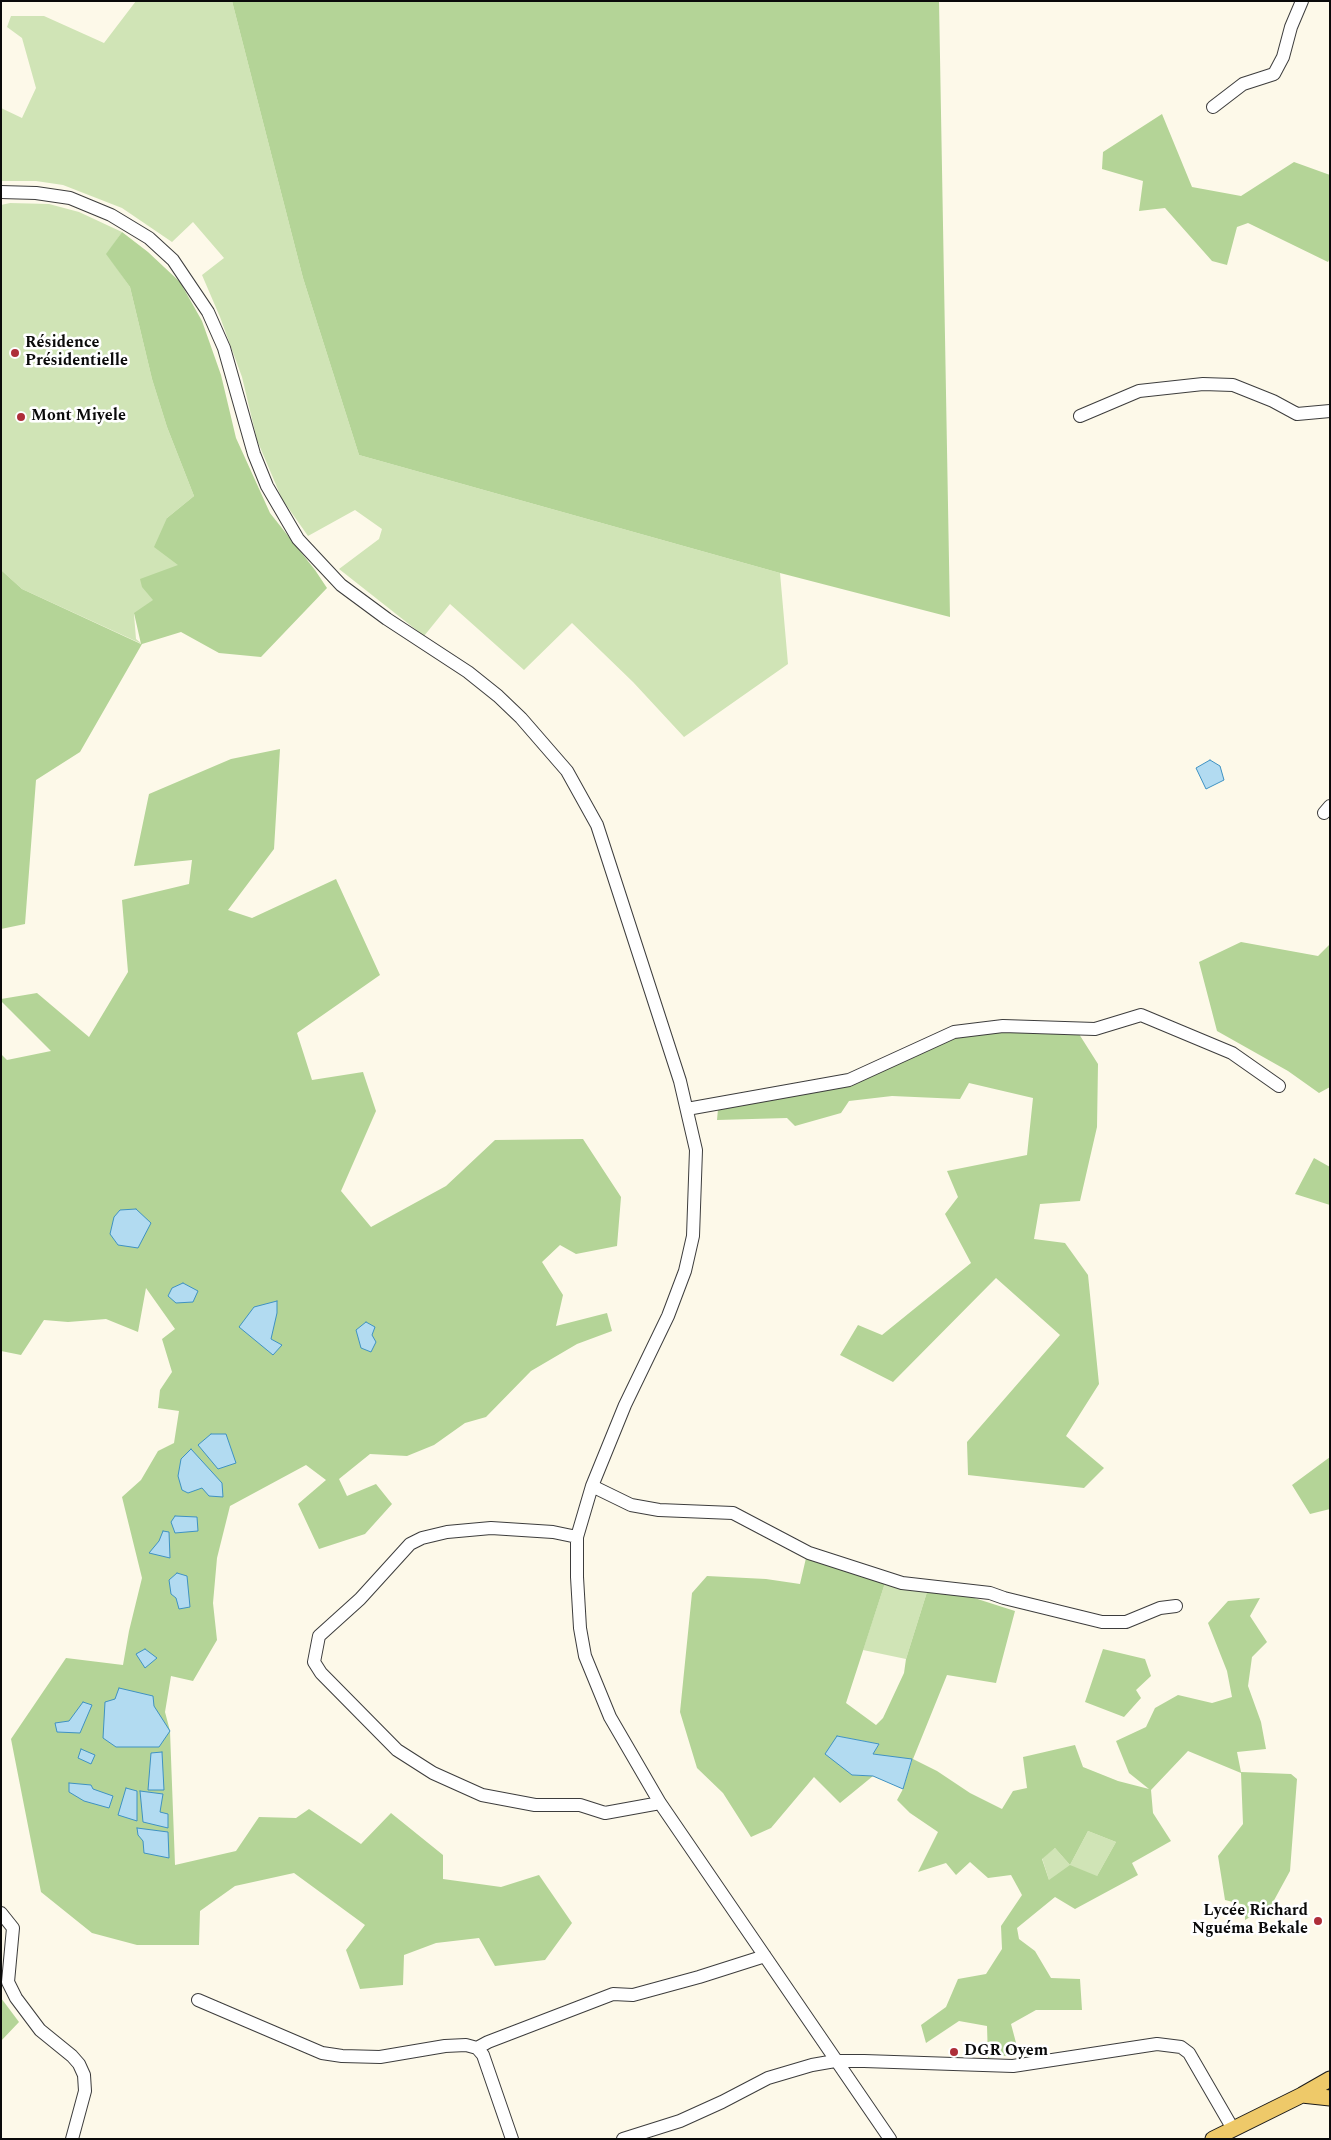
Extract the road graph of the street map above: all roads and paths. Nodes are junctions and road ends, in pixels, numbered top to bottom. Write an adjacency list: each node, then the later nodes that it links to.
1 (1302, 1): 2 (street)
2 (1213, 107)
3 (1, 192): 7 (street)
4 (1330, 411): 5 (street)
5 (1080, 416)
6 (1279, 1086): 7 (street)
7 (687, 1109): 8 (street)
8 (592, 1486): 9 (street); 10 (street)
9 (577, 1537): 11 (street); 11 (street)
10 (1176, 1606)
11 (660, 1803): 13 (street)
12 (1, 1913): 22 (street)
13 (765, 1956): 15 (street); 16 (street)
14 (198, 2000): 15 (street)
15 (477, 2048): 23 (street)
16 (835, 2061): 20 (street); 24 (street); 25 (street)
17 (1330, 2078): 18 (main road)
18 (1302, 2095): 19 (main road); 20 (main road)
19 (1330, 2098)
20 (1233, 2129): 21 (main road)
21 (1216, 2138)
22 (72, 2139)
23 (512, 2139)
24 (623, 2139)
25 (890, 2139)

